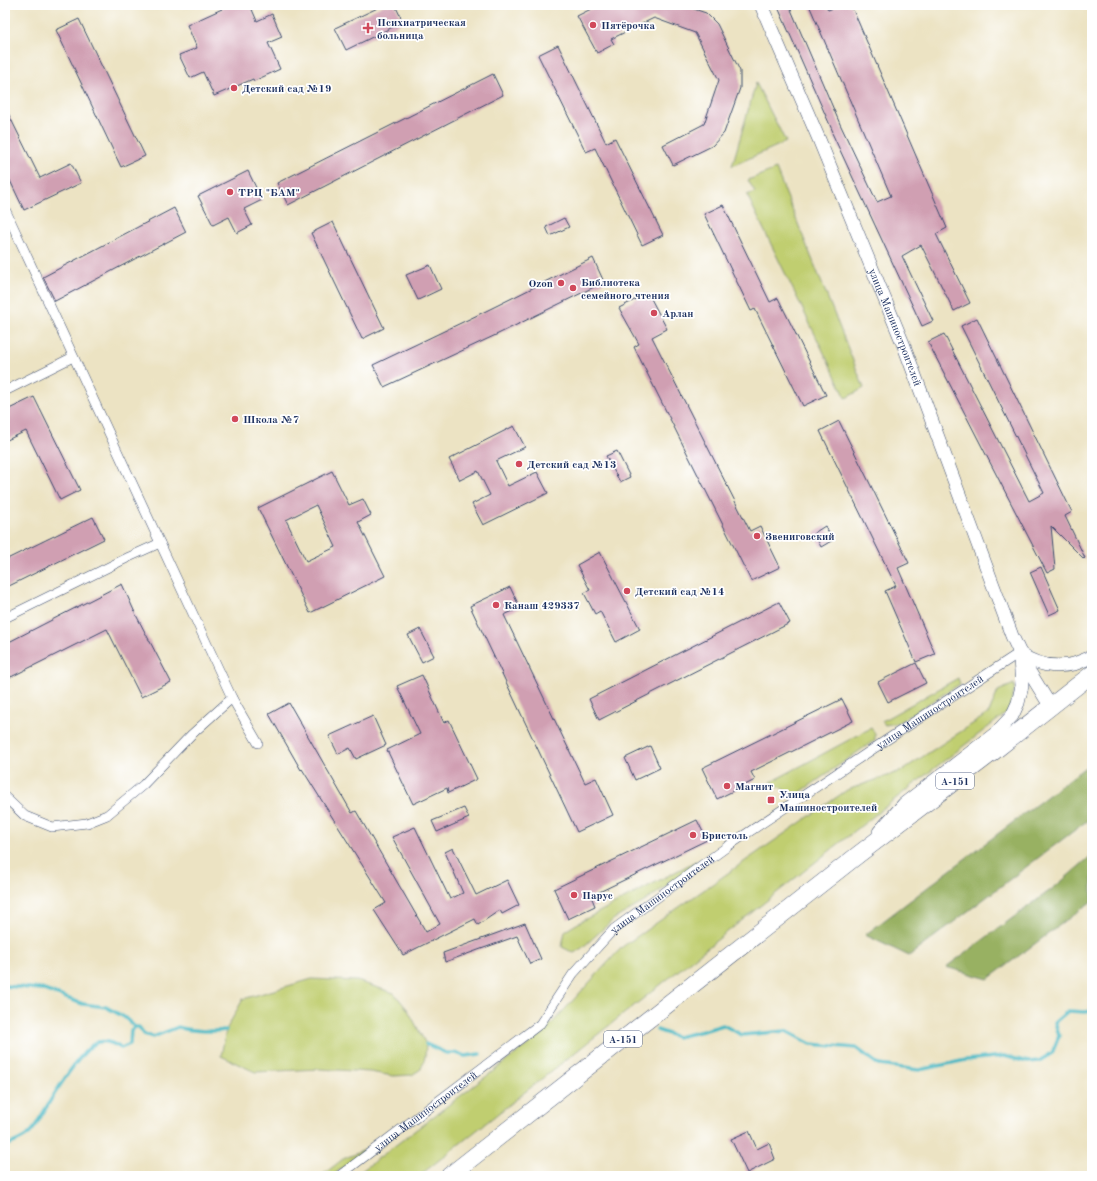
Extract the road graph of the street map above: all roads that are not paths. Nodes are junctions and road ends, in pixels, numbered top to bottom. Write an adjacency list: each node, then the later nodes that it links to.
1 (761, 5): 7 (main road, улица Машиностроителей)
2 (5, 209): 3 (street)
3 (73, 357): 4 (street); 5 (street)
4 (5, 391)
5 (160, 543): 6 (street); 10 (street)
6 (5, 618)
7 (1019, 653): 8 (main road); 11 (main road, улица Машиностроителей); 14 (main road); 15 (street, улица Машиностроителей)
8 (1092, 657)
9 (1092, 674): 11 (highway, А-151)
10 (232, 698): 12 (street); 13 (street)
11 (1051, 707): 14 (highway, А-151)
12 (258, 743)
13 (5, 797)
14 (859, 854): 16 (highway, А-151)
15 (339, 1176)
16 (449, 1176)

